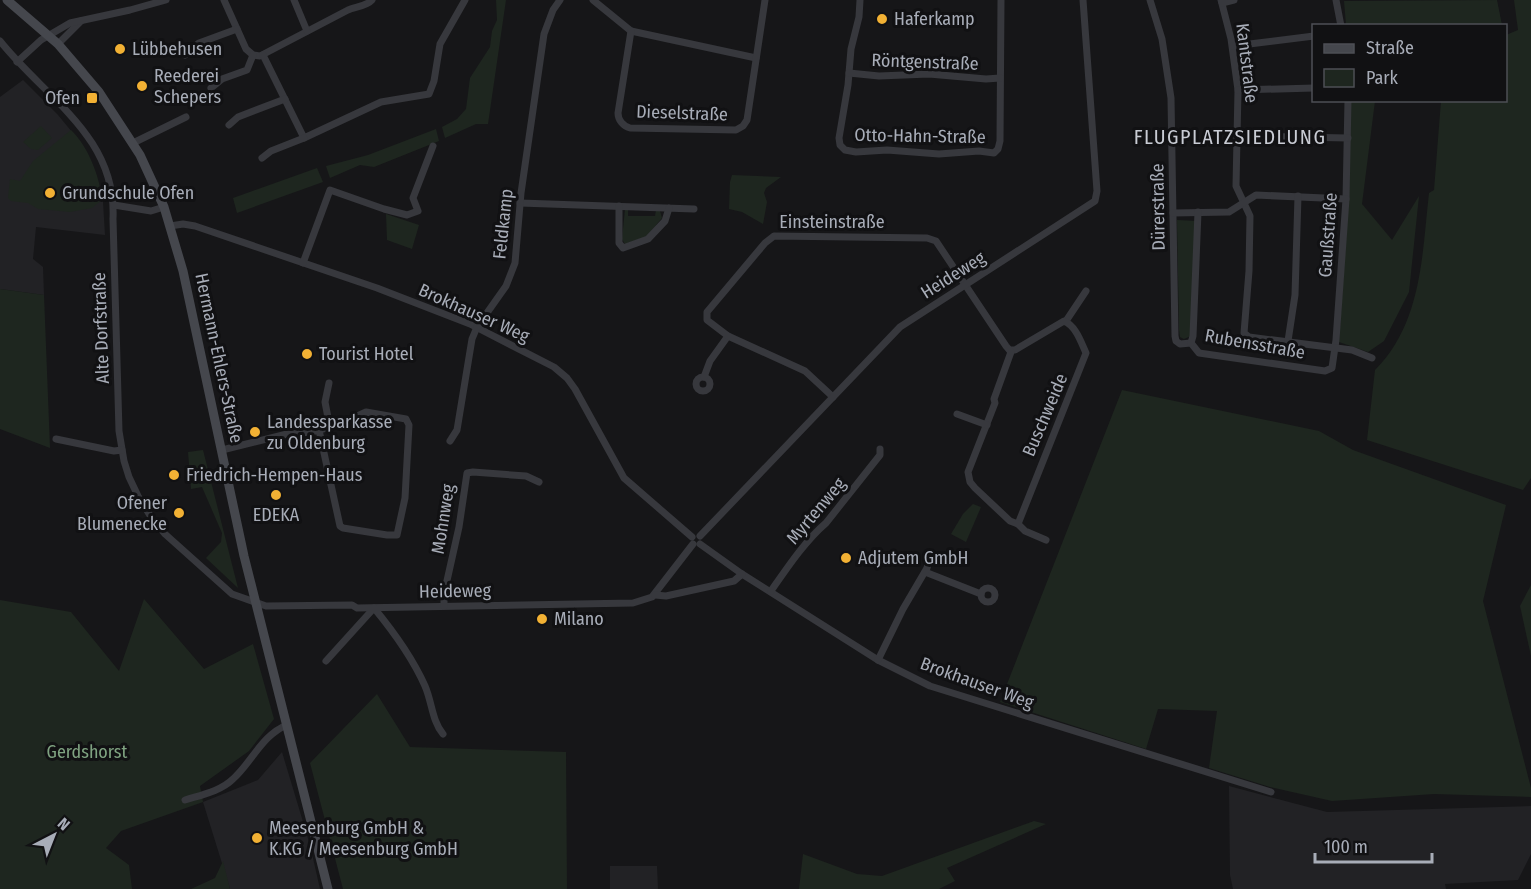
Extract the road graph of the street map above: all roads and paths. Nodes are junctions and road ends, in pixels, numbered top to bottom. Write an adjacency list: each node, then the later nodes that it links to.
1 (8, 0): 23 (street, Hermann-Ehlers-Straße)
2 (166, 0): 18 (street)
3 (224, 0): 20 (street)
4 (294, 0): 21 (street)
5 (372, 0): 17 (street)
6 (465, 0): 43 (street)
7 (560, 0): 51 (street, Feldkamp)
8 (593, 0): 22 (street)
9 (765, 0): 31 (street, Dieselstraße)
10 (860, 0): 33 (street, Otto-Hahn-Straße)
11 (1001, 0): 34 (street, Otto-Hahn-Straße)
12 (1083, 0): 61 (street, Heideweg)
13 (1150, 0): 58 (street, Dürerstraße)
14 (1234, 0): 16 (street)
15 (1336, 0): 19 (street)
16 (1222, 2): 27 (street, Kantstraße)
17 (356, 3): 21 (street)
18 (81, 21): 23 (street); 26 (street)
19 (1341, 24)
20 (237, 29): 28 (street); 29 (street)
21 (307, 31): 30 (street)
22 (631, 31): 31 (street); 31 (street, Dieselstraße)
23 (49, 36): 26 (street, Hermann-Ehlers-Straße); 32 (street)
24 (1312, 36): 27 (street)
25 (0, 40): 32 (street, Alte Dorfstraße)
26 (58, 44): 45 (street, Hermann-Ehlers-Straße)
27 (1233, 46): 37 (street, Kantstraße)
28 (185, 55)
29 (253, 55): 30 (street); 35 (street)
30 (263, 55): 38 (street)
31 (756, 58)
32 (17, 62): 52 (street, Alte Dorfstraße)
33 (849, 73): 34 (street, Röntgenstraße); 34 (street, Otto-Hahn-Straße)
34 (1000, 78)
35 (211, 88)
36 (1312, 88): 37 (street)
37 (1238, 90): 42 (street, Kantstraße)
38 (285, 99): 41 (street); 43 (street)
39 (1348, 102): 44 (street, Gaußstraße)
40 (186, 117): 45 (street)
41 (229, 125)
42 (1238, 136): 44 (street); 50 (street, Kantstraße)
43 (304, 138): 47 (street)
44 (1348, 138): 49 (street, Gaußstraße)
45 (133, 144): 54 (street, Hermann-Ehlers-Straße)
46 (433, 146): 60 (street)
47 (262, 158)
48 (1298, 196): 49 (street); 50 (street); 66 (street)
49 (1346, 199): 69 (street, Gaußstraße)
50 (1243, 202): 57 (street); 66 (street, Kantstraße)
51 (520, 203): 53 (street); 64 (street, Feldkamp)
52 (114, 205): 54 (street); 83 (street, Alte Dorfstraße)
53 (619, 206): 55 (street); 55 (street)
54 (164, 207): 59 (street, Hermann-Ehlers-Straße)
55 (669, 208): 56 (street)
56 (694, 209)
57 (1198, 212): 58 (street); 68 (street)
58 (1173, 213): 67 (street, Dürerstraße)
59 (170, 226): 60 (street, Brokhauser Weg); 84 (street, Hermann-Ehlers-Straße)
60 (303, 263): 64 (street, Brokhauser Weg)
61 (966, 285): 65 (street, Einsteinstraße); 70 (street); 75 (street, Heideweg)
62 (1086, 291): 63 (street)
63 (1066, 321): 70 (street); 86 (street, Buschweide)
64 (477, 327): 81 (street, Feldkamp); 87 (street, Brokhauser Weg)
65 (728, 336): 73 (street); 75 (street, Einsteinstraße)
66 (1287, 341): 69 (street)
67 (1178, 343): 68 (street, Rubensstraße)
68 (1191, 343): 72 (street, Rubensstraße)
69 (1336, 348): 71 (street); 72 (street, Gaußstraße)
70 (1010, 350): 77 (street)
71 (1372, 358)
72 (1330, 370)
73 (704, 377)
74 (328, 382): 78 (street)
75 (833, 397): 87 (street, Heideweg)
76 (957, 414): 77 (street)
77 (987, 425): 86 (street)
78 (330, 428): 79 (street); 79 (street)
79 (319, 430): 84 (street)
80 (56, 439): 83 (street)
81 (450, 441)
82 (880, 449): 92 (street, Myrtenweg)
83 (122, 450): 95 (street, Alte Dorfstraße)
84 (222, 450): 95 (street, Hermann-Ehlers-Straße)
85 (539, 482): 96 (street, Mohnweg)
86 (1018, 524): 88 (street)
87 (696, 540): 91 (street, Brokhauser Weg); 94 (street, Heideweg)
88 (1046, 540)
89 (932, 553): 90 (street)
90 (925, 572): 93 (street); 98 (street)
91 (742, 573): 92 (street, Brokhauser Weg); 94 (street, Heideweg)
92 (771, 591): 98 (street, Brokhauser Weg)
93 (981, 594)
94 (655, 595): 96 (street, Heideweg)
95 (255, 602): 97 (street, Heideweg); 100 (street, Hermann-Ehlers-Straße)
96 (444, 606): 97 (street, Heideweg)
97 (374, 608): 99 (street); 101 (street)
98 (878, 660): 102 (street, Brokhauser Weg)
99 (326, 661)
100 (287, 725): 103 (street); 104 (street, Hermann-Ehlers-Straße)
101 (443, 734)
102 (1271, 792)
103 (185, 800)
104 (328, 889)

